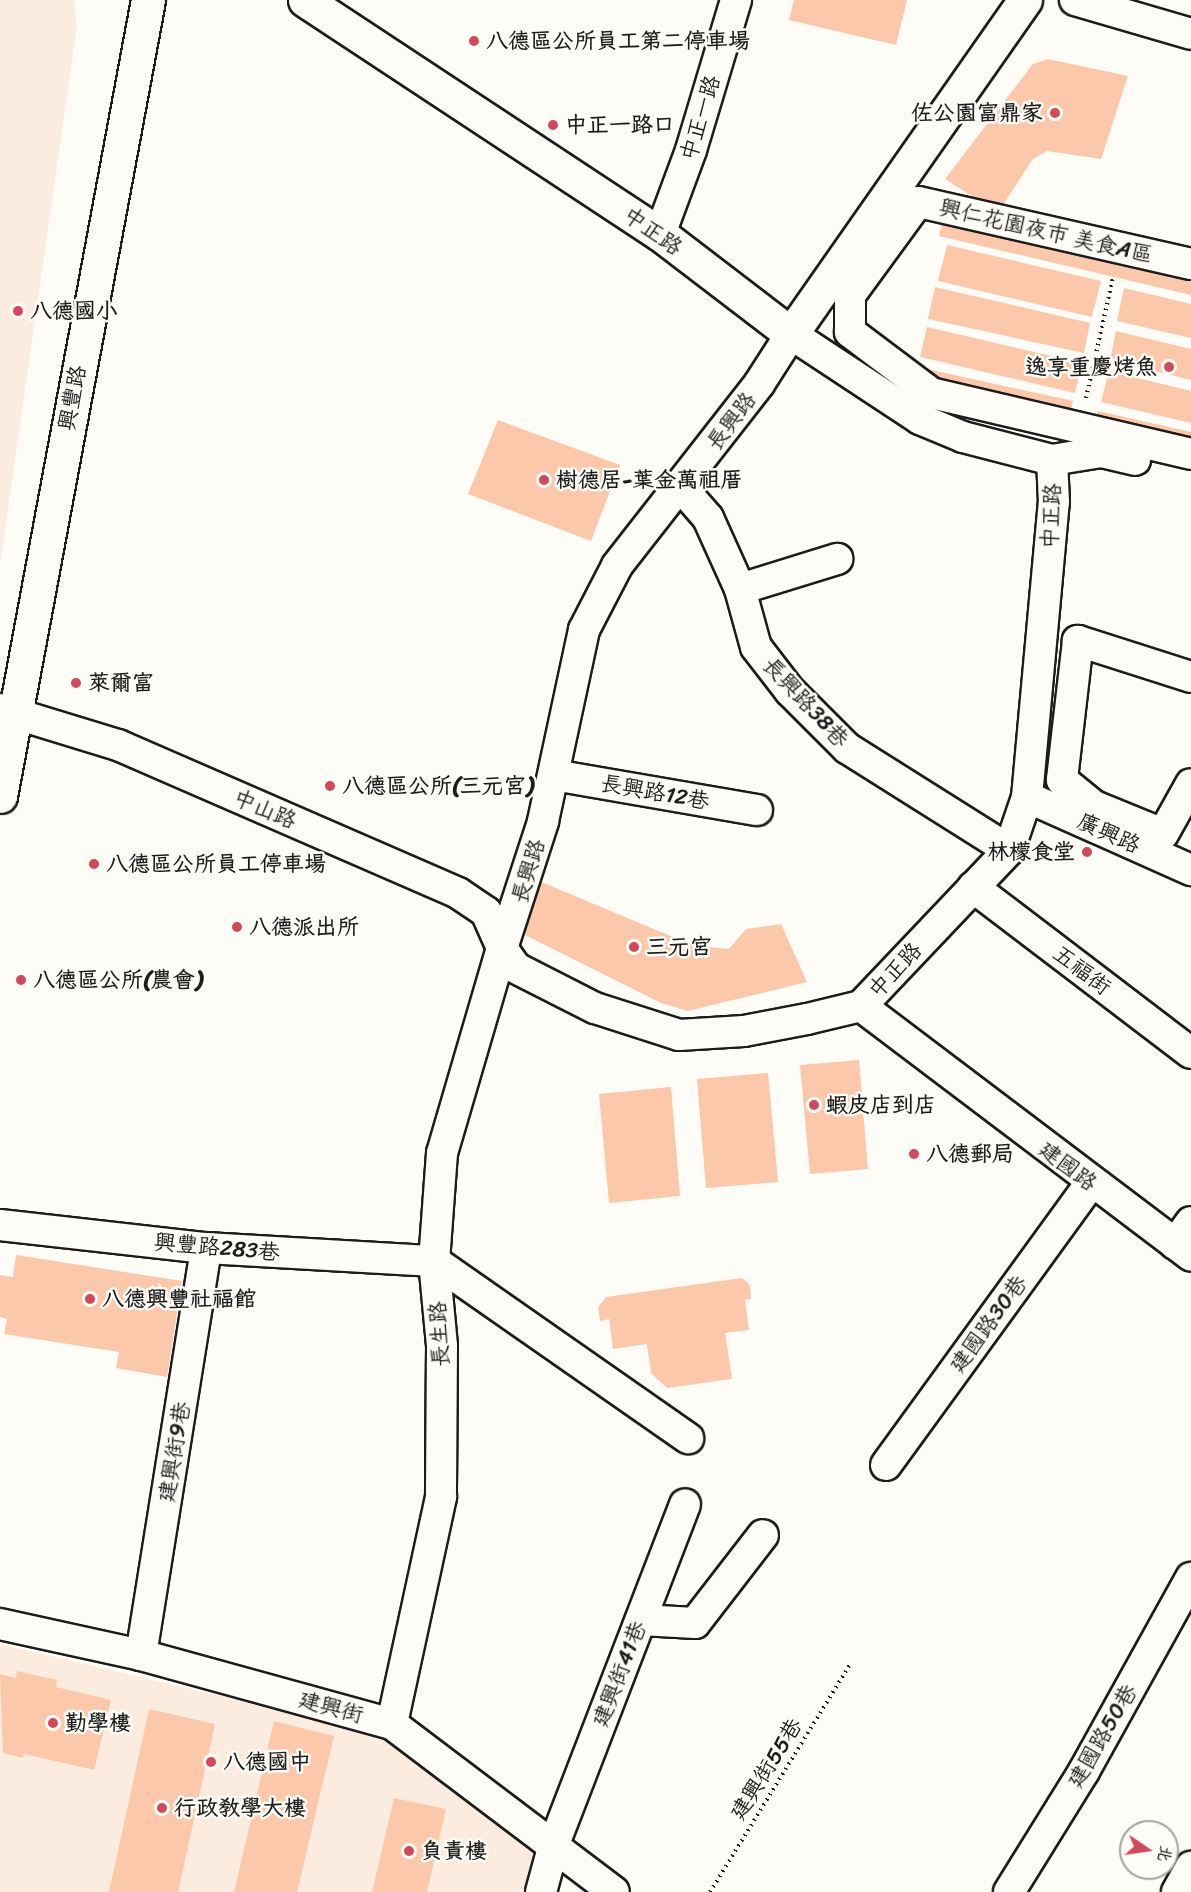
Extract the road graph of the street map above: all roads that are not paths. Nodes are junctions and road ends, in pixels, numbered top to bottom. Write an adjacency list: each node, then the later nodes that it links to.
1 (148, 0): 17 (main road, 興豐路)
2 (305, 0): 7 (main road, 中正路)
3 (736, 0): 7 (street, 中正一路)
4 (1025, 0): 9 (main road, 長興路)
5 (1075, 0): 6 (street)
6 (1191, 34)
7 (660, 234): 9 (main road, 中正路)
8 (1191, 264): 10 (street, 興仁花園夜市 美食A區)
9 (791, 334): 11 (street, 中正路); 13 (street, 長興路)
10 (1191, 454)
11 (1052, 460): 12 (street); 21 (street, 中正路)
12 (1191, 472)
13 (681, 487): 15 (street, 長興路38巷); 18 (street, 長興路)
14 (837, 559): 15 (street)
15 (740, 589): 23 (street, 長興路38巷)
16 (1191, 677): 19 (street)
17 (7, 711): 20 (main road, 興豐路); 26 (street, 中山路)
18 (554, 774): 22 (street, 長興路12巷); 26 (street, 長興路)
19 (1191, 784)
20 (0, 796)
21 (1027, 797): 23 (street, 中正路); 24 (street, 廣興路)
22 (757, 810)
23 (1009, 850): 25 (street, 中正路)
24 (1191, 870)
25 (973, 887): 27 (street, 中正路); 28 (street, 五福街)
26 (502, 948): 27 (street, 中正路); 33 (street, 長生路)
27 (861, 1006): 29 (street, 建國路)
28 (1191, 1053)
29 (1091, 1184): 31 (street, 建國路); 35 (street, 建國路30巷)
30 (0, 1225): 32 (street, 興豐路283巷)
31 (1186, 1241)
32 (206, 1248): 33 (street, 興豐路283巷); 41 (street, 建興街9巷)
33 (434, 1261): 34 (street); 42 (street, 長生路)
34 (688, 1438)
35 (886, 1465)
36 (685, 1504): 39 (street, 建興街41巷)
37 (763, 1535): 39 (street)
38 (1191, 1578): 47 (street, 建國路50巷)
39 (640, 1620): 43 (street, 建興街41巷)
40 (0, 1624): 41 (street, 建興街)
41 (141, 1655): 42 (street, 建興街)
42 (392, 1724): 43 (street, 建興街)
43 (554, 1844): 45 (street, 建興街41巷); 46 (street, 建興街)
44 (1191, 1867): 48 (street)
45 (541, 1892)
46 (614, 1892)
47 (1009, 1892)
48 (1177, 1892)

